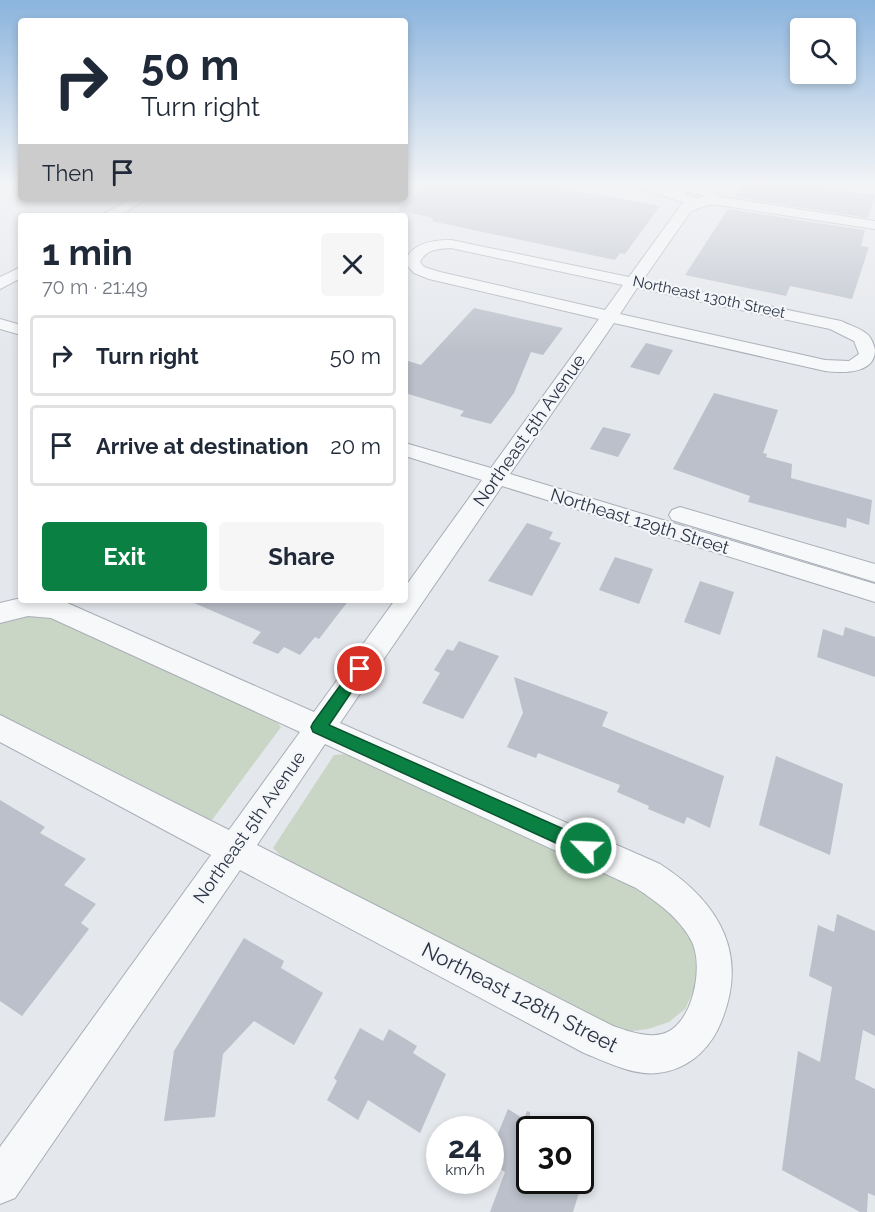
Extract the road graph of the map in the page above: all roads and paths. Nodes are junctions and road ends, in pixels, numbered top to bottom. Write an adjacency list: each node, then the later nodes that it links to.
1 (663, 241): 5 (street, Northeast 5th Avenue)
2 (18, 263): 3 (street)
3 (0, 272)
4 (18, 275): 6 (street)
5 (634, 281): 9 (street, Northeast 5th Avenue); 9 (street, Northeast 130th Street); 9 (street, Northeast 130th Street)
6 (0, 284)
7 (0, 311): 8 (street)
8 (18, 316)
9 (610, 316): 14 (street, Northeast 5th Avenue)
10 (0, 324): 11 (street)
11 (18, 329)
12 (408, 433): 14 (street, Northeast 129th Street)
13 (408, 450): 14 (street, Northeast 129th Street)
14 (501, 470): 15 (street, Northeast 129th Street); 16 (street, Northeast 129th Street); 17 (street, Northeast 5th Avenue)
15 (875, 573)
16 (875, 593)
17 (408, 601)
18 (407, 603): 20 (street, Northeast 5th Avenue)
19 (0, 613): 20 (street, Northeast 128th Street)
20 (319, 727): 22 (street, Northeast 5th Avenue); 22 (street, Northeast 128th Street)
21 (0, 728): 22 (street, Northeast 128th Street)
22 (234, 849): 23 (street, Northeast 5th Avenue)
23 (0, 1183)

